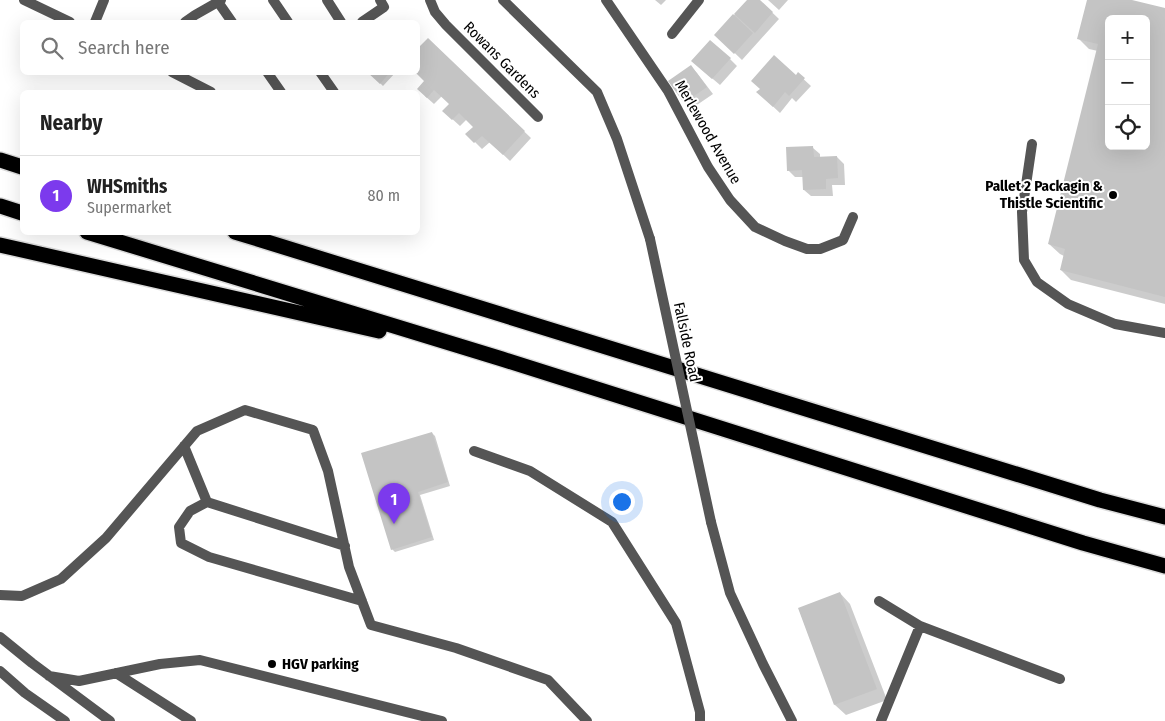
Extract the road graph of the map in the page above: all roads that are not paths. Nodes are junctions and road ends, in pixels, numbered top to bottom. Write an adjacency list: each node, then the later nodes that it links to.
1 (24, 0): 11 (street)
2 (104, 0): 12 (street)
3 (273, 0): 15 (street)
4 (327, 0): 16 (street)
5 (380, 0): 17 (street)
6 (430, 0): 25 (street, Rowans Gardens)
7 (503, 0): 58 (street, Fallside Road, bridge)
8 (606, 0): 31 (street, Merlewood Avenue)
9 (699, 0): 18 (street)
10 (219, 1): 13 (street); 14 (street)
11 (66, 20)
12 (96, 20)
13 (188, 20)
14 (231, 20)
15 (287, 20)
16 (340, 20)
17 (365, 20)
18 (672, 34)
19 (178, 75): 22 (street)
20 (269, 75): 23 (street)
21 (322, 75): 24 (street)
22 (207, 90)
23 (280, 90)
24 (333, 90)
25 (538, 116)
26 (1032, 144): 35 (street)
27 (0, 160): 28 (highway)
28 (20, 166)
29 (0, 206): 30 (highway)
30 (20, 212)
31 (853, 217)
32 (97, 235): 36 (highway)
33 (245, 235): 40 (highway)
34 (0, 245): 36 (highway)
35 (1165, 334)
36 (502, 359): 42 (highway)
37 (184, 446): 39 (street); 41 (street); 43 (street)
38 (474, 451): 57 (street)
39 (207, 502): 41 (street); 44 (street)
40 (1165, 517)
41 (345, 546): 44 (street)
42 (1165, 566)
43 (0, 595)
44 (362, 601): 56 (street)
45 (879, 601): 46 (street)
46 (920, 626): 51 (street); 59 (street)
47 (0, 637): 50 (street)
48 (0, 671): 52 (street)
49 (116, 673): 50 (street); 54 (street); 55 (street)
50 (49, 676): 53 (street)
51 (1060, 679)
52 (65, 721)
53 (110, 721)
54 (191, 721)
55 (442, 721)
56 (587, 721)
57 (700, 721)
58 (792, 721)
59 (881, 721)

